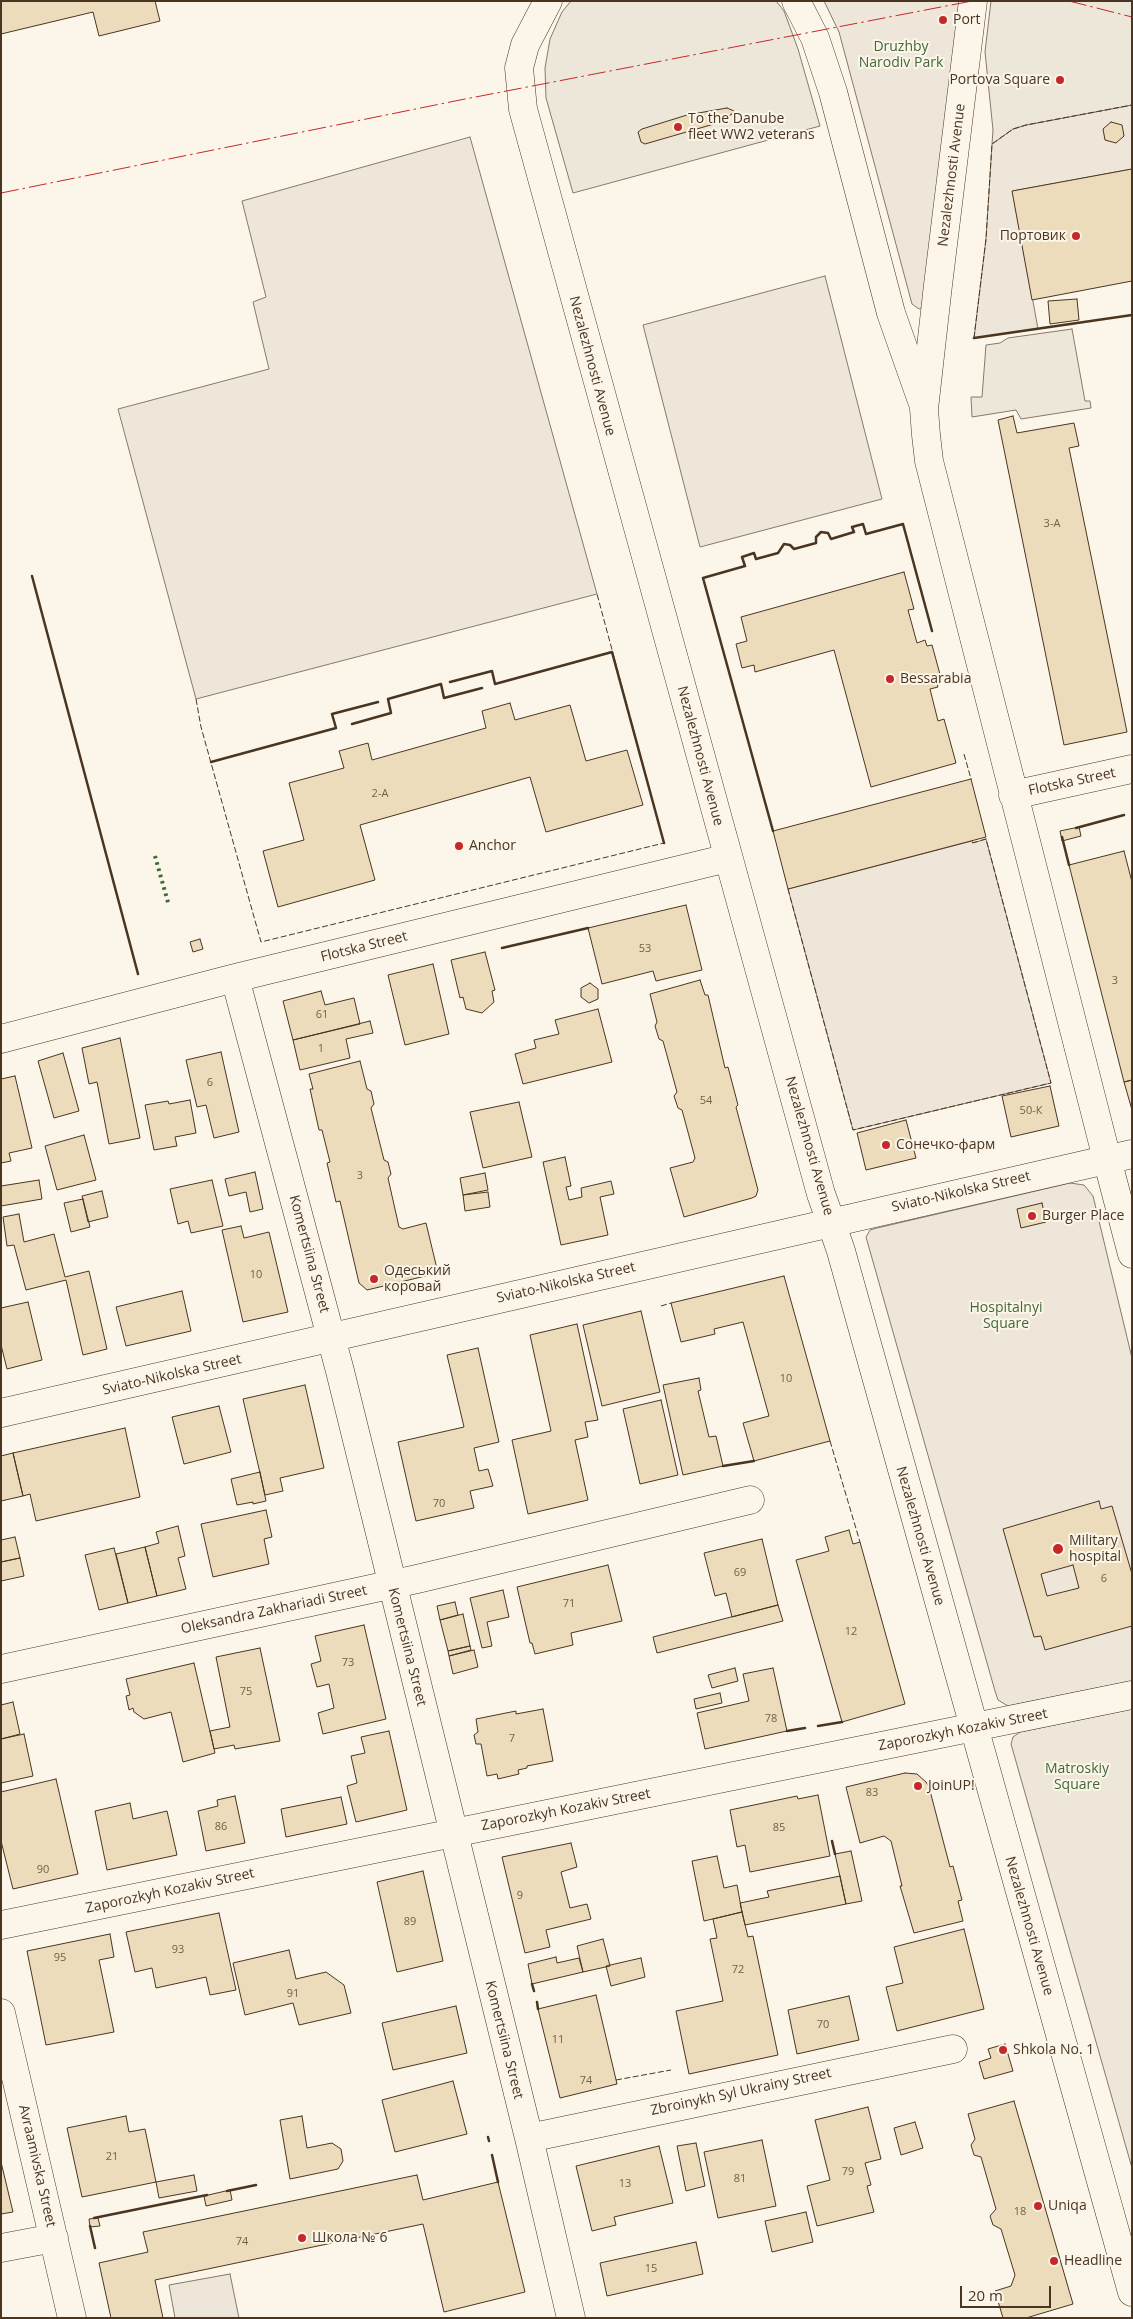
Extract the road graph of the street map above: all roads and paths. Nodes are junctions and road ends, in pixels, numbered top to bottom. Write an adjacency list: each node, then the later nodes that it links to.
1 (548, 1): 7 (street, Nezalezhnosti Avenue)
2 (796, 1): 4 (street, Nezalezhnosti Avenue)
3 (973, 1): 4 (street, Nezalezhnosti Avenue)
4 (924, 409): 6 (street, Nezalezhnosti Avenue)
5 (1132, 769): 6 (street, Flotska Street)
6 (1013, 795): 10 (street, Nezalezhnosti Avenue)
7 (728, 858): 8 (street, Flotska Street); 11 (street, Nezalezhnosti Avenue)
8 (235, 978): 9 (street, Flotska Street); 13 (street, Komertsiina Street)
9 (1, 1039)
10 (1119, 1156): 11 (street, Sviato-Nikolska Street); 12 (street, Nezalezhnosti Avenue)
11 (831, 1222): 13 (street, Sviato-Nikolska Street); 19 (street, Nezalezhnosti Avenue)
12 (1132, 1254)
13 (331, 1338): 14 (street, Sviato-Nikolska Street); 16 (street, Komertsiina Street)
14 (1, 1414)
15 (750, 1500): 16 (street, Oleksandra Zakhariadi Street)
16 (392, 1584): 17 (street, Oleksandra Zakhariadi Street); 20 (street, Komertsiina Street)
17 (1, 1668)
18 (1132, 1696): 19 (street, Zaporozkyh Kozakiv Street)
19 (973, 1728): 20 (street, Zaporozkyh Kozakiv Street); 27 (street, Nezalezhnosti Avenue)
20 (453, 1832): 21 (street, Zaporozkyh Kozakiv Street); 24 (street, Komertsiina Street)
21 (1, 1926)
22 (1, 2013): 25 (street, Avraamivska Street)
23 (953, 2048): 24 (street, Zbroinykh Syl Ukrainy Street)
24 (529, 2138): 29 (street, Komertsiina Street)
25 (54, 2238): 26 (street); 28 (street, Avraamivska Street)
26 (1, 2248)
27 (1132, 2292)
28 (72, 2318)
29 (571, 2318)

